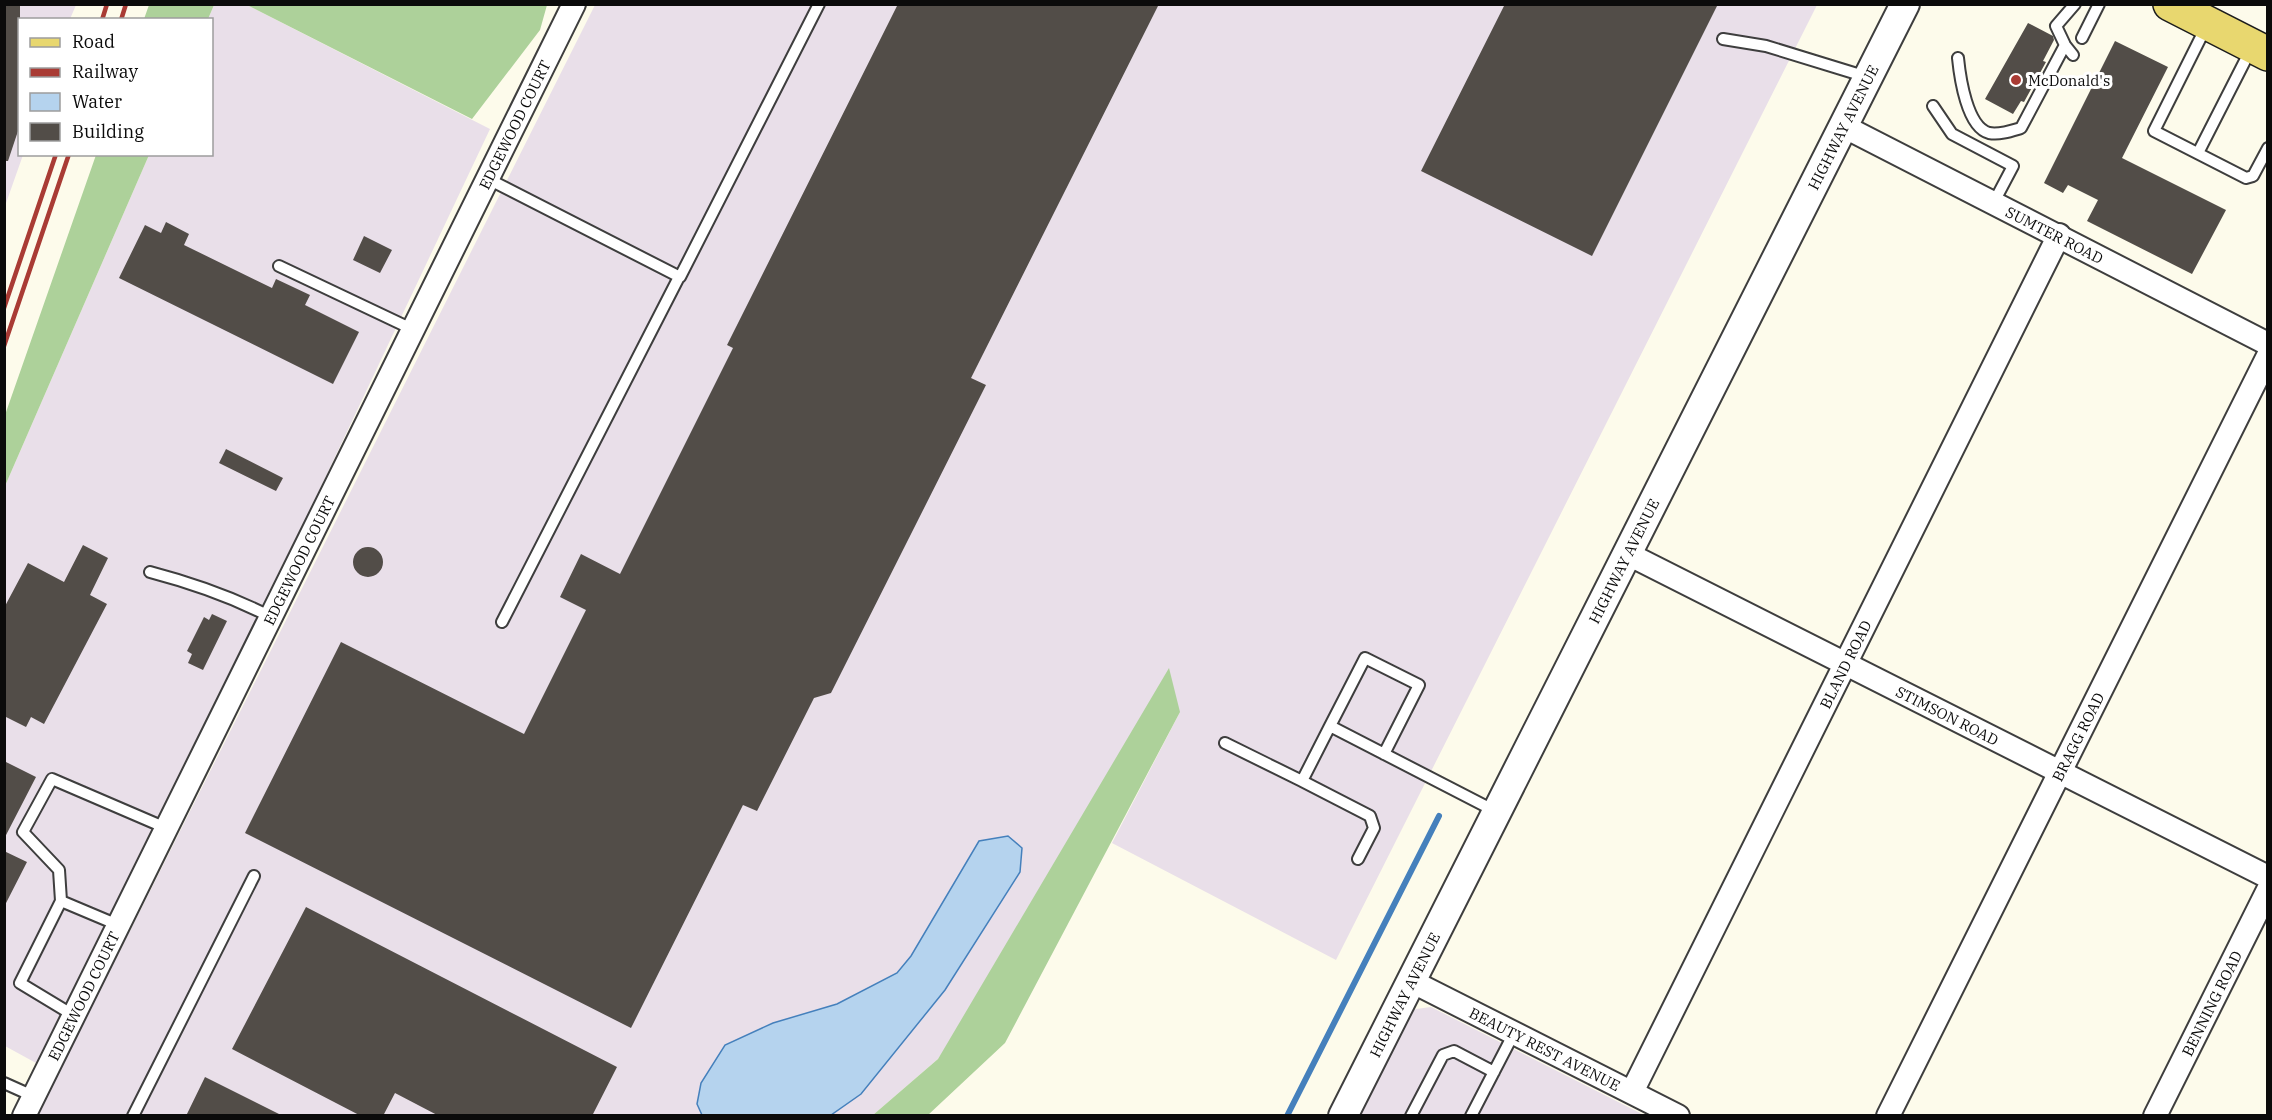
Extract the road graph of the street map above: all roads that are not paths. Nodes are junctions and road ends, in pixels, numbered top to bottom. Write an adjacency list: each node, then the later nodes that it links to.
1 (574, 4): 19 (street, EDGEWOOD COURT)
2 (819, 4): 23 (lane)
3 (1905, 4): 14 (street, HIGHWAY AVENUE)
4 (2075, 4): 10 (lane)
5 (2099, 4): 8 (lane)
6 (2172, 5): 7 (main road)
7 (2208, 23): 11 (main road); 18 (lane)
8 (2082, 38)
9 (1723, 39): 14 (lane)
10 (2065, 45): 12 (lane); 13 (lane)
11 (2260, 50): 18 (lane)
12 (2073, 55)
13 (1958, 58)
14 (1868, 77): 16 (street, HIGHWAY AVENUE)
15 (1933, 106): 20 (lane)
16 (1843, 126): 20 (street, SUMTER ROAD); 27 (street, HIGHWAY AVENUE)
17 (2268, 148): 18 (lane)
18 (2198, 153)
19 (488, 179): 23 (lane); 24 (street, EDGEWOOD COURT)
20 (1994, 202): 21 (street, SUMTER ROAD)
21 (2059, 236): 25 (street, SUMTER ROAD); 31 (street, BLAND ROAD)
22 (279, 266): 24 (lane)
23 (679, 277): 30 (lane)
24 (414, 330): 29 (street, EDGEWOOD COURT)
25 (2268, 344)
26 (2268, 356): 35 (street, BRAGG ROAD)
27 (1626, 553): 31 (street, STIMSON ROAD); 37 (street, HIGHWAY AVENUE)
28 (150, 572): 29 (lane)
29 (271, 616): 38 (street, EDGEWOOD COURT)
30 (502, 622)
31 (1847, 664): 35 (street, STIMSON ROAD); 50 (street, BLAND ROAD)
32 (1330, 726): 34 (lane); 34 (lane); 36 (lane)
33 (1225, 743): 36 (lane)
34 (1384, 754): 37 (lane)
35 (2059, 772): 41 (street, STIMSON ROAD); 57 (street, BRAGG ROAD)
36 (1302, 781): 39 (lane)
37 (1498, 812): 45 (street, HIGHWAY AVENUE)
38 (166, 828): 43 (lane); 44 (street, EDGEWOOD COURT)
39 (1358, 859)
40 (254, 876): 52 (lane)
41 (2268, 877)
42 (2268, 890): 58 (street, BENNING ROAD)
43 (61, 901): 44 (lane); 46 (lane)
44 (118, 925): 46 (street, EDGEWOOD COURT)
45 (1411, 981): 47 (street, BEAUTY REST AVENUE); 53 (street, HIGHWAY AVENUE)
46 (73, 1015): 51 (street, EDGEWOOD COURT)
47 (1514, 1033): 48 (lane); 50 (street, BEAUTY REST AVENUE)
48 (1494, 1072): 54 (lane); 55 (lane)
49 (4, 1083): 51 (lane)
50 (1632, 1092): 56 (street, BEAUTY REST AVENUE)
51 (26, 1111)
52 (133, 1116)
53 (1343, 1116)
54 (1412, 1116)
55 (1471, 1116)
56 (1678, 1116)
57 (1888, 1116)
58 (2156, 1116)

